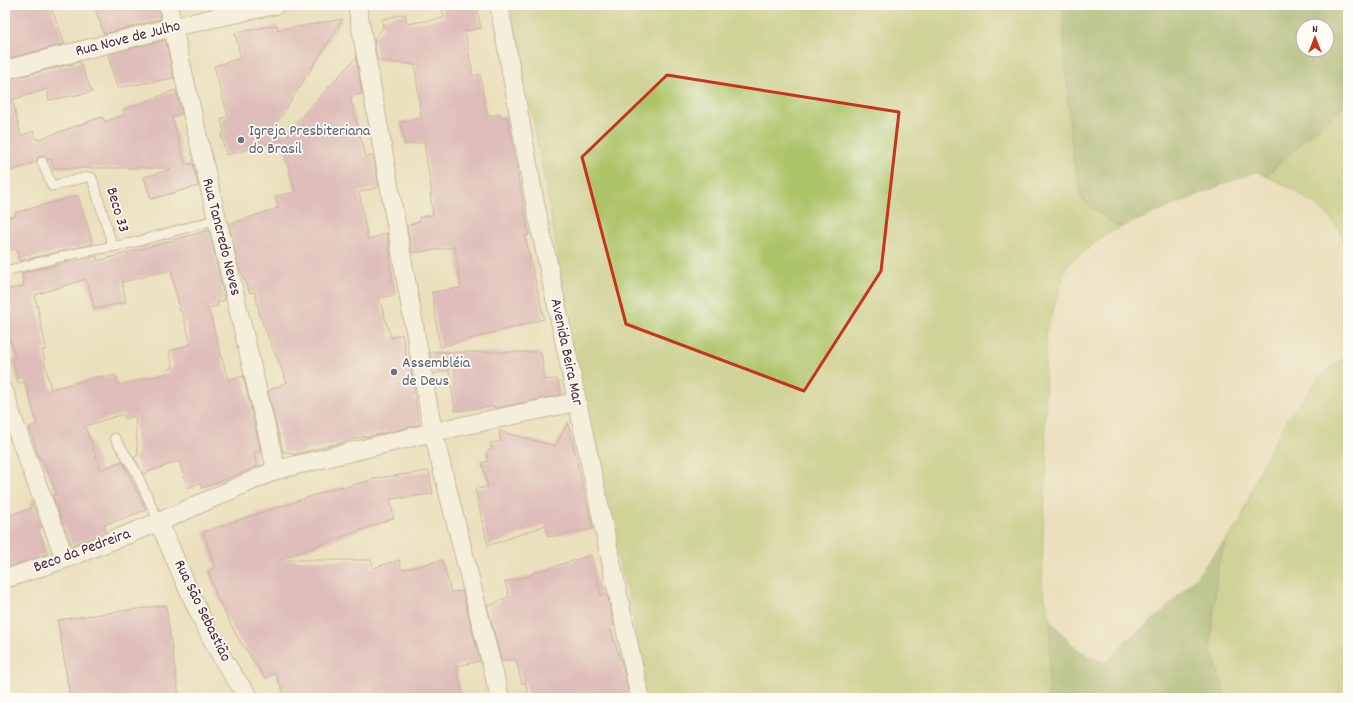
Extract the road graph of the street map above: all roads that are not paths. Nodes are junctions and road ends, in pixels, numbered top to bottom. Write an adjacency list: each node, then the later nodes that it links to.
1 (168, 5): 5 (street, Rua Tancredo Neves)
2 (275, 5): 5 (street, Rua Nove de Julho)
3 (357, 5): 13 (street)
4 (499, 5): 12 (street, Avenida Beira Mar)
5 (173, 27): 6 (street, Rua Nove de Julho); 8 (street, Rua Tancredo Neves)
6 (5, 70)
7 (42, 162): 9 (lane, Beco 33)
8 (218, 219): 9 (lane, Beco 33); 15 (street, Rua Tancredo Neves)
9 (113, 247): 10 (lane, Beco 33)
10 (5, 271)
11 (5, 393): 17 (street)
12 (576, 402): 13 (street, Beco da Pedreira); 21 (street, Avenida Beira Mar)
13 (433, 432): 15 (street, Beco da Pedreira); 20 (street)
14 (116, 438): 16 (lane)
15 (276, 470): 16 (street, Beco da Pedreira)
16 (159, 522): 17 (street, Beco da Pedreira); 19 (street, Rua São Sebastião)
17 (65, 559): 18 (street, Beco da Pedreira)
18 (5, 579)
19 (250, 698)
20 (500, 698)
21 (640, 698)

